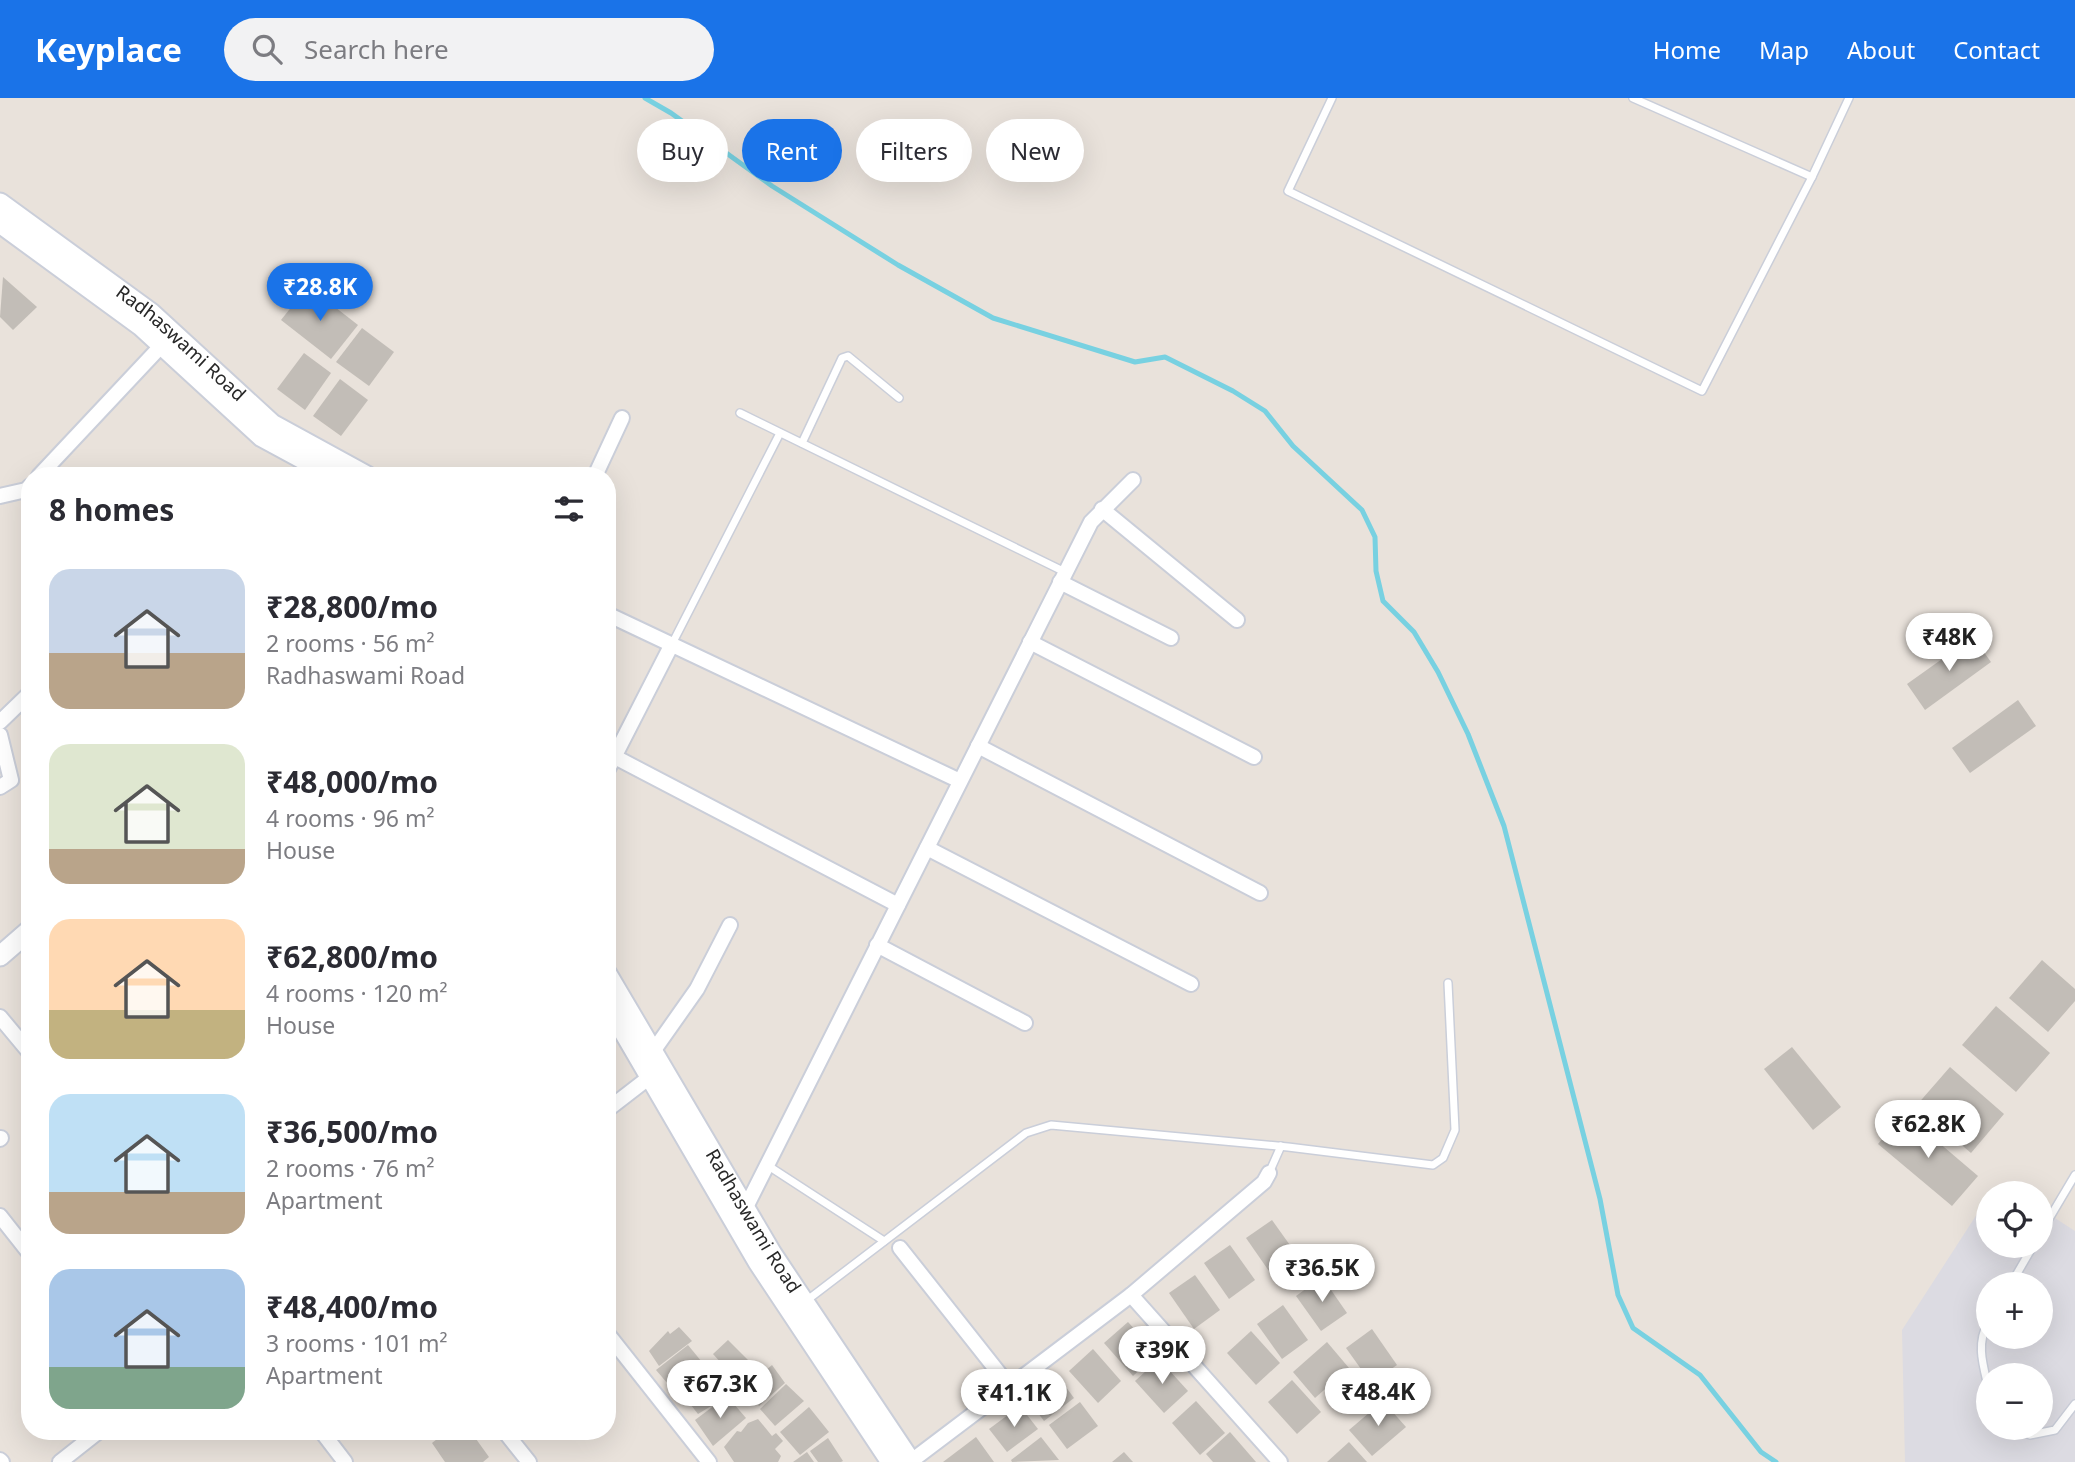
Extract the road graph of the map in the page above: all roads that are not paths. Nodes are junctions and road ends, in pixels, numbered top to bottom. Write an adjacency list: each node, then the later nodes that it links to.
1 (1332, 98): 4 (lane)
2 (1633, 98): 4 (lane)
3 (1849, 98): 4 (lane)
4 (1812, 177)
5 (0, 203): 15 (street, Radhaswami Road)
6 (3, 231): 7 (street, Radhaswami Road)
7 (162, 345): 13 (street); 14 (street, Radhaswami Road)
8 (899, 398): 12 (lane)
9 (740, 413): 11 (lane)
10 (622, 418): 16 (street)
11 (780, 432): 12 (lane); 26 (lane)
12 (802, 443): 21 (lane)
13 (47, 467)
14 (303, 467)
15 (351, 467)
16 (600, 467)
17 (1133, 480): 20 (street)
18 (21, 492): 19 (street)
19 (0, 496)
20 (1102, 509): 21 (street); 23 (street)
21 (1063, 577): 24 (street); 25 (street)
22 (616, 618): 26 (street)
23 (1237, 620)
24 (1171, 638)
25 (1030, 642): 30 (street); 32 (street)
26 (672, 644): 31 (street); 34 (street)
27 (21, 702): 28 (street)
28 (0, 722)
29 (0, 734): 35 (street)
30 (978, 746): 34 (street); 37 (street)
31 (616, 755)
32 (1254, 757)
33 (616, 758): 38 (street)
34 (960, 781): 36 (street)
35 (0, 787)
36 (927, 848): 38 (street); 44 (street)
37 (1260, 893)
38 (898, 905): 41 (street)
39 (730, 925): 50 (street)
40 (21, 938): 42 (street)
41 (877, 945): 48 (street); 54 (street)
42 (0, 956)
43 (1448, 983): 53 (lane)
44 (1191, 984)
45 (616, 989): 50 (street, Radhaswami Road)
46 (0, 1017): 49 (street)
47 (616, 1018): 51 (street, Radhaswami Road)
48 (1025, 1023)
49 (21, 1042)
50 (654, 1050): 57 (street, Radhaswami Road)
51 (651, 1076): 52 (street); 76 (street, Radhaswami Road)
52 (616, 1103)
53 (1281, 1146): 55 (lane); 60 (lane)
54 (767, 1166): 57 (street); 60 (lane)
55 (1269, 1173): 63 (street)
56 (2075, 1175): 58 (lane)
57 (745, 1209): 64 (street, Radhaswami Road)
58 (2053, 1212)
59 (0, 1216): 61 (street)
60 (884, 1241): 64 (lane)
61 (21, 1243)
62 (900, 1248): 66 (street)
63 (1131, 1296): 66 (street); 78 (street)
64 (804, 1303): 77 (street, Radhaswami Road)
65 (616, 1344): 75 (street)
66 (1010, 1387): 77 (street)
67 (2075, 1404): 68 (lane)
68 (2053, 1430)
69 (88, 1440): 72 (street)
70 (328, 1440): 73 (street)
71 (511, 1440): 74 (street)
72 (60, 1462)
73 (345, 1462)
74 (529, 1462)
75 (709, 1462)
76 (891, 1462)
77 (911, 1462)
78 (1280, 1462)

